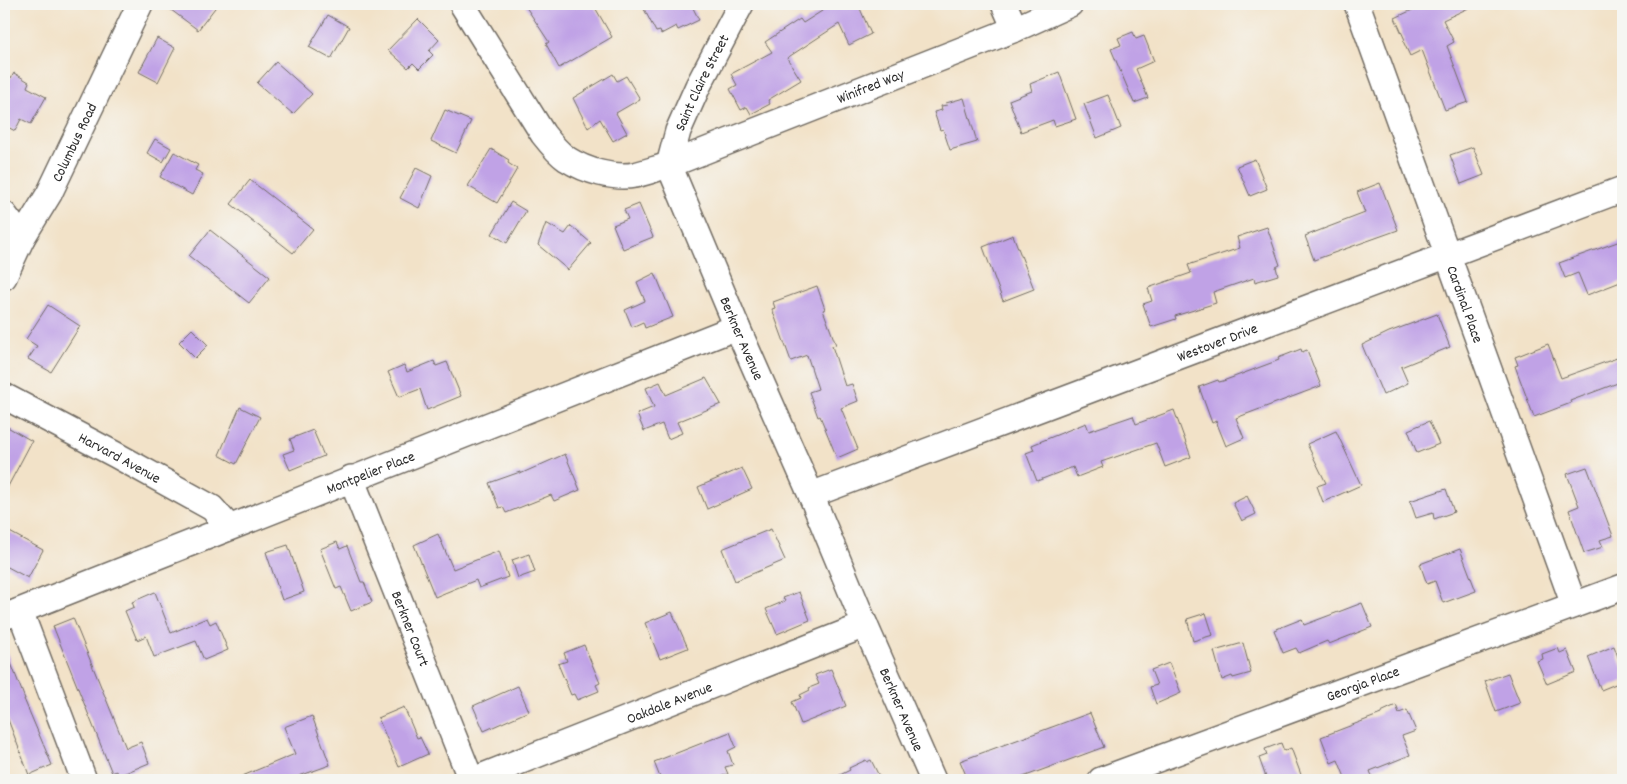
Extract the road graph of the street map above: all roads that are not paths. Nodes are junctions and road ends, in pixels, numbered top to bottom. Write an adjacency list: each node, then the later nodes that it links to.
1 (140, 4): 11 (street, Columbus Road)
2 (462, 4): 8 (street)
3 (741, 4): 8 (street, Saint Claire Street)
4 (1004, 4): 7 (street)
5 (1070, 4): 7 (street, Winifred Way)
6 (1357, 4): 12 (street, Cardinal Place)
7 (1015, 29): 8 (street, Winifred Way)
8 (669, 165): 14 (street, Berkner Avenue)
9 (1623, 189): 12 (street, Westover Drive)
10 (4, 214): 11 (street)
11 (22, 238): 13 (street, Columbus Road)
12 (1448, 255): 17 (street, Westover Drive); 20 (street, Cardinal Place)
13 (4, 277)
14 (737, 327): 16 (street, Montpelier Place); 17 (street, Berkner Avenue)
15 (4, 396): 18 (street, Harvard Avenue)
16 (351, 478): 18 (street, Montpelier Place); 24 (street, Berkner Court)
17 (811, 495): 22 (street, Berkner Avenue)
18 (229, 527): 21 (street, Montpelier Place)
19 (1623, 587): 20 (street, Georgia Place)
20 (1574, 605): 26 (street, Georgia Place)
21 (12, 614): 23 (street)
22 (865, 625): 24 (street, Oakdale Avenue); 25 (street, Berkner Avenue)
23 (84, 780)
24 (472, 780)
25 (933, 780)
26 (1101, 780)

